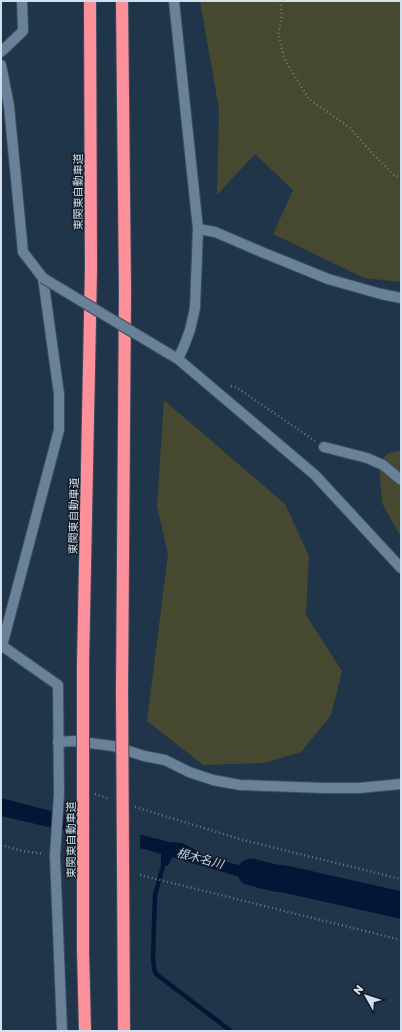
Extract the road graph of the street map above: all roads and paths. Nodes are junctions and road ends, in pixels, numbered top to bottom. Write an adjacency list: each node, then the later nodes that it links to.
1 (22, 1): 6 (street)
2 (90, 1): 29 (highway, 東関東自動車道, bridge)
3 (122, 1): 30 (highway, bridge)
4 (174, 1): 9 (street)
5 (280, 1): 8 (path)
6 (1, 52)
7 (1, 65): 10 (street)
8 (401, 178)
9 (198, 229): 11 (street); 12 (street)
10 (43, 278): 12 (street, bridge); 17 (street)
11 (401, 298)
12 (178, 359): 13 (street)
13 (217, 392): 14 (path); 16 (street)
14 (324, 447): 15 (street)
15 (401, 480)
16 (401, 568)
17 (2, 645): 18 (street)
18 (58, 742): 19 (street); 24 (street)
19 (401, 784)
20 (88, 792): 21 (path)
21 (110, 799)
22 (132, 806): 26 (path)
23 (1, 845): 24 (path)
24 (55, 852): 28 (street)
25 (140, 875): 27 (path)
26 (401, 879)
27 (401, 940)
28 (62, 1031)
29 (85, 1031)
30 (124, 1031)

